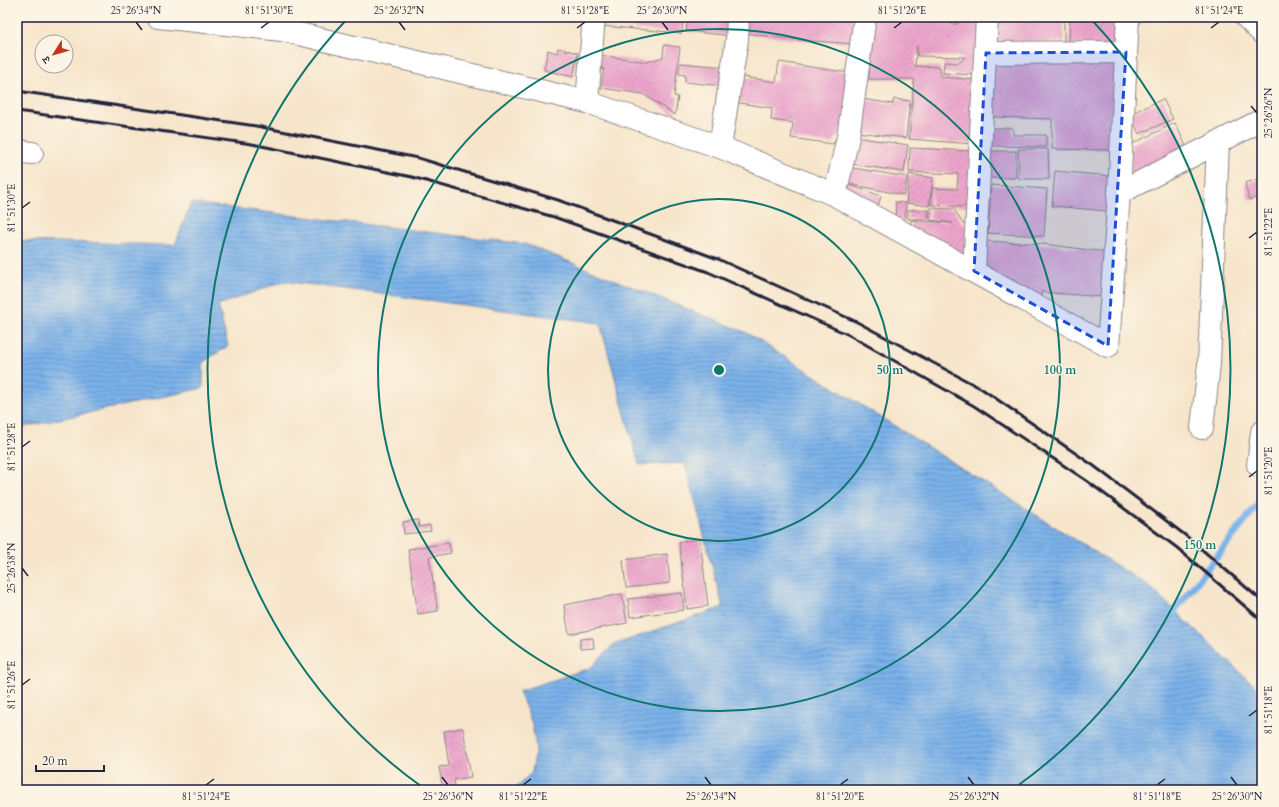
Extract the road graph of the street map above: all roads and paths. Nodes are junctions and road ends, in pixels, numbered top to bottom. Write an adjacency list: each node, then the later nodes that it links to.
1 (158, 17): 8 (street)
2 (594, 17): 12 (street)
3 (738, 17): 15 (street)
4 (865, 17): 17 (street)
5 (987, 17): 10 (street)
6 (1128, 17): 11 (street)
7 (1246, 17): 9 (street)
8 (281, 23): 12 (street)
9 (1262, 33)
10 (986, 52): 11 (street); 18 (street)
11 (1126, 52): 16 (street)
12 (587, 102): 15 (street)
13 (1262, 120): 14 (street)
14 (1218, 142): 16 (street); 19 (street)
15 (720, 147): 17 (street)
16 (1119, 193): 18 (street)
17 (835, 195): 18 (street)
18 (974, 271)
19 (1202, 428)
20 (1262, 432): 21 (street)
21 (1258, 464)

